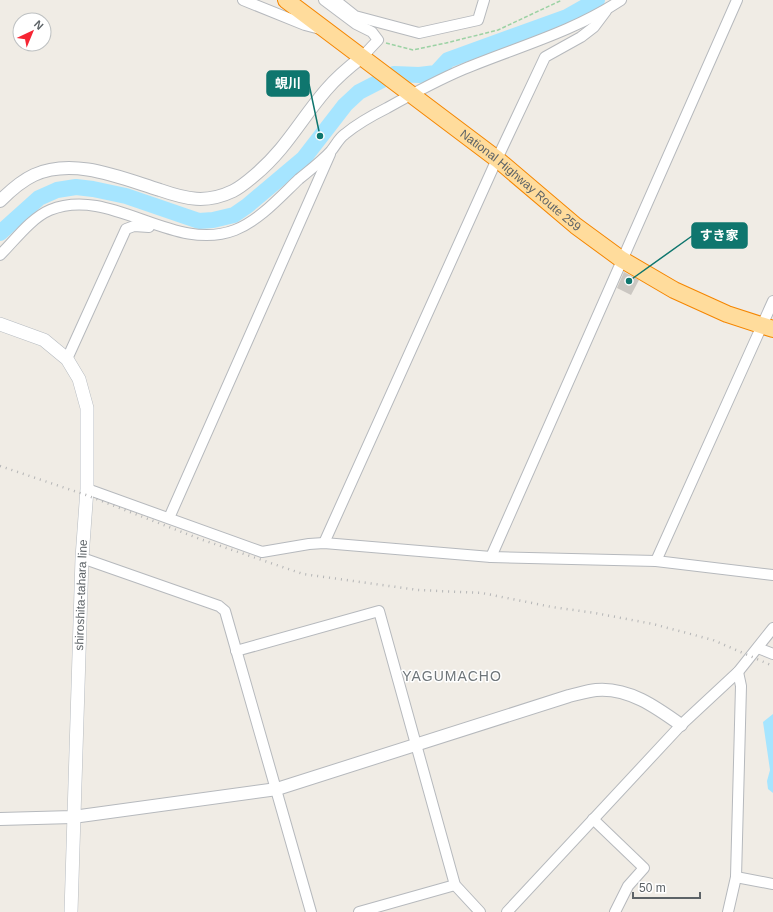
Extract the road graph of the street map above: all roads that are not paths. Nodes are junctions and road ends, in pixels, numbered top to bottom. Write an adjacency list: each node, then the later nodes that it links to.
1 (243, 0): 9 (street)
2 (286, 0): 9 (highway, National Highway Route 259)
3 (324, 0): 10 (street)
4 (335, 0): 5 (street)
5 (484, 0)
6 (621, 0): 8 (street)
7 (737, 0): 17 (street)
8 (608, 9): 11 (street); 13 (street)
9 (328, 31): 10 (highway, National Highway Route 259)
10 (362, 57): 11 (highway, National Highway Route 259); 14 (street)
11 (409, 93): 12 (street); 13 (highway, National Highway Route 259)
12 (331, 151): 15 (street); 23 (street)
13 (497, 159): 17 (highway, National Highway Route 259); 24 (street)
14 (0, 200)
15 (165, 228): 16 (street); 21 (street)
16 (0, 255)
17 (621, 259): 20 (highway, National Highway Route 259); 25 (street)
18 (773, 301): 20 (street)
19 (0, 324): 21 (main road, shiroshita-tahara line)
20 (767, 327): 27 (street)
21 (67, 359): 22 (main road, shiroshita-tahara line)
22 (87, 489): 23 (street); 26 (main road, shiroshita-tahara line)
23 (169, 518): 24 (street)
24 (324, 543): 25 (street)
25 (491, 557): 27 (street)
26 (82, 558): 31 (street); 37 (main road, shiroshita-tahara line)
27 (656, 561): 28 (street)
28 (773, 575)
29 (773, 628): 30 (street)
30 (758, 648): 32 (street); 33 (street)
31 (236, 651): 35 (street); 36 (street)
32 (773, 654)
33 (738, 672): 34 (street); 40 (street)
34 (681, 725): 35 (street); 39 (street)
35 (418, 745): 36 (street); 42 (street)
36 (277, 789): 37 (street); 44 (street)
37 (73, 817): 38 (street); 43 (main road, shiroshita-tahara line)
38 (0, 818)
39 (593, 819): 47 (street); 48 (street)
40 (736, 877): 41 (street); 49 (street)
41 (773, 884)
42 (455, 885): 45 (street); 46 (street)
43 (71, 912)
44 (311, 912)
45 (359, 912)
46 (480, 912)
47 (508, 912)
48 (615, 912)
49 (728, 912)

